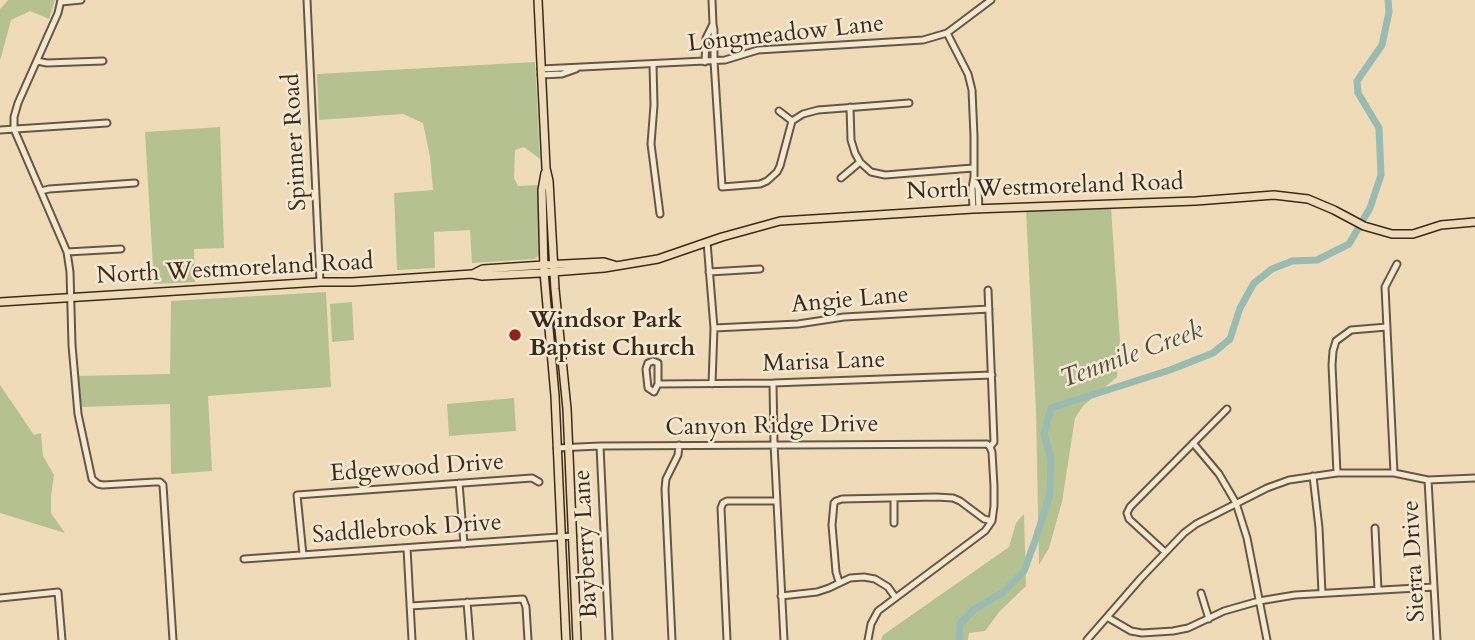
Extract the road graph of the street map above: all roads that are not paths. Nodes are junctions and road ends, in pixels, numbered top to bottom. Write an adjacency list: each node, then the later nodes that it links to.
1 (81, 0): 6 (street)
2 (307, 0): 40 (street, Spinner Road)
3 (538, 0): 17 (main road)
4 (712, 0): 8 (street)
5 (991, 0): 7 (street, Longmeadow Lane)
6 (61, 1): 12 (street)
7 (984, 3): 9 (street, Longmeadow Lane)
8 (713, 24): 10 (street); 11 (street)
9 (947, 33): 14 (street, Longmeadow Lane); 26 (street)
10 (706, 38): 11 (street); 15 (street)
11 (714, 38): 14 (street)
12 (37, 61): 13 (street); 23 (street)
13 (103, 61)
14 (714, 61): 15 (street, Longmeadow Lane); 21 (street)
15 (705, 62): 16 (street, Longmeadow Lane)
16 (653, 64): 17 (street, Longmeadow Lane); 31 (street)
17 (541, 72): 37 (main road)
18 (909, 103): 19 (street)
19 (850, 107): 21 (street); 25 (street)
20 (779, 111): 21 (street)
21 (792, 121)
22 (107, 123): 23 (street)
23 (14, 129): 24 (street); 29 (street)
24 (0, 130)
25 (860, 162): 26 (street); 27 (street)
26 (974, 168): 30 (street)
27 (841, 178)
28 (135, 183): 29 (street)
29 (41, 191): 35 (street)
30 (976, 209): 32 (main road, North Westmoreland Road); 33 (main road, North Westmoreland Road)
31 (660, 214)
32 (1475, 222)
33 (707, 242): 37 (main road, North Westmoreland Road); 39 (street)
34 (121, 249): 35 (street)
35 (67, 252): 42 (street)
36 (1397, 264): 45 (street)
37 (549, 269): 40 (main road, North Westmoreland Road); 47 (main road); 48 (main road)
38 (760, 269): 39 (street)
39 (709, 272): 46 (street)
40 (320, 282): 42 (main road, North Westmoreland Road)
41 (988, 290): 44 (street)
42 (71, 299): 43 (main road, North Westmoreland Road); 95 (street)
43 (0, 302)
44 (989, 309): 46 (street, Angie Lane); 49 (street)
45 (1387, 327): 61 (street); 62 (street)
46 (714, 328): 52 (street)
47 (560, 338): 48 (main road); 60 (main road)
48 (550, 339): 59 (main road)
49 (992, 375): 50 (street, Marisa Lane); 57 (street)
50 (773, 383): 52 (street, Marisa Lane); 55 (street)
51 (658, 384): 51 (street); 52 (street, Marisa Lane)
52 (712, 384)
53 (1227, 409): 54 (street)
54 (1193, 443): 70 (street); 78 (street)
55 (774, 444): 56 (street, Canyon Ridge Drive); 57 (street, Canyon Ridge Drive); 69 (street)
56 (679, 445): 58 (street, Canyon Ridge Drive); 102 (street)
57 (989, 445): 71 (street)
58 (600, 446): 60 (street, Canyon Ridge Drive); 101 (street, Bayberry Lane)
59 (557, 448): 60 (street, Canyon Ridge Drive); 75 (main road)
60 (569, 448): 74 (main road)
61 (1337, 473): 62 (street); 63 (street)
62 (1394, 473): 65 (street)
63 (1313, 476): 70 (street); 85 (street)
64 (1475, 478): 65 (street)
65 (1428, 480): 82 (street, Sierra Drive)
66 (540, 482): 67 (street, Edgewood Drive)
67 (459, 483): 76 (street); 79 (street, Edgewood Drive)
68 (894, 498): 71 (street); 72 (street); 81 (street)
69 (777, 500): 86 (street); 103 (street)
70 (1236, 503): 78 (street); 89 (street)
71 (992, 521): 87 (street)
72 (894, 523)
73 (1376, 528): 83 (street)
74 (573, 536): 75 (street, Saddlebrook Drive); 100 (main road)
75 (561, 537): 76 (street, Saddlebrook Drive); 99 (main road)
76 (464, 544): 77 (street, Saddlebrook Drive)
77 (407, 548): 79 (street, Saddlebrook Drive); 91 (street)
78 (1165, 552): 92 (street)
79 (303, 555): 80 (street, Saddlebrook Drive)
80 (244, 559)
81 (839, 582): 86 (street); 87 (street)
82 (1434, 587): 83 (street); 108 (street, Sierra Drive)
83 (1378, 590): 85 (street)
84 (1201, 593): 93 (street)
85 (1322, 593): 89 (street)
86 (781, 596): 104 (street)
87 (895, 597): 105 (street)
88 (0, 598): 94 (street)
89 (1259, 601): 93 (street); 107 (street)
90 (467, 602): 91 (street); 97 (street); 98 (street)
91 (410, 606): 96 (street)
92 (1107, 617): 93 (street); 106 (street)
93 (1209, 619)
94 (62, 640)
95 (173, 640)
96 (412, 640)
97 (470, 640)
98 (528, 640)
99 (566, 640)
100 (577, 640)
101 (609, 640)
102 (672, 640)
103 (727, 640)
104 (783, 640)
105 (868, 640)
106 (1087, 640)
107 (1268, 640)
108 (1437, 640)

